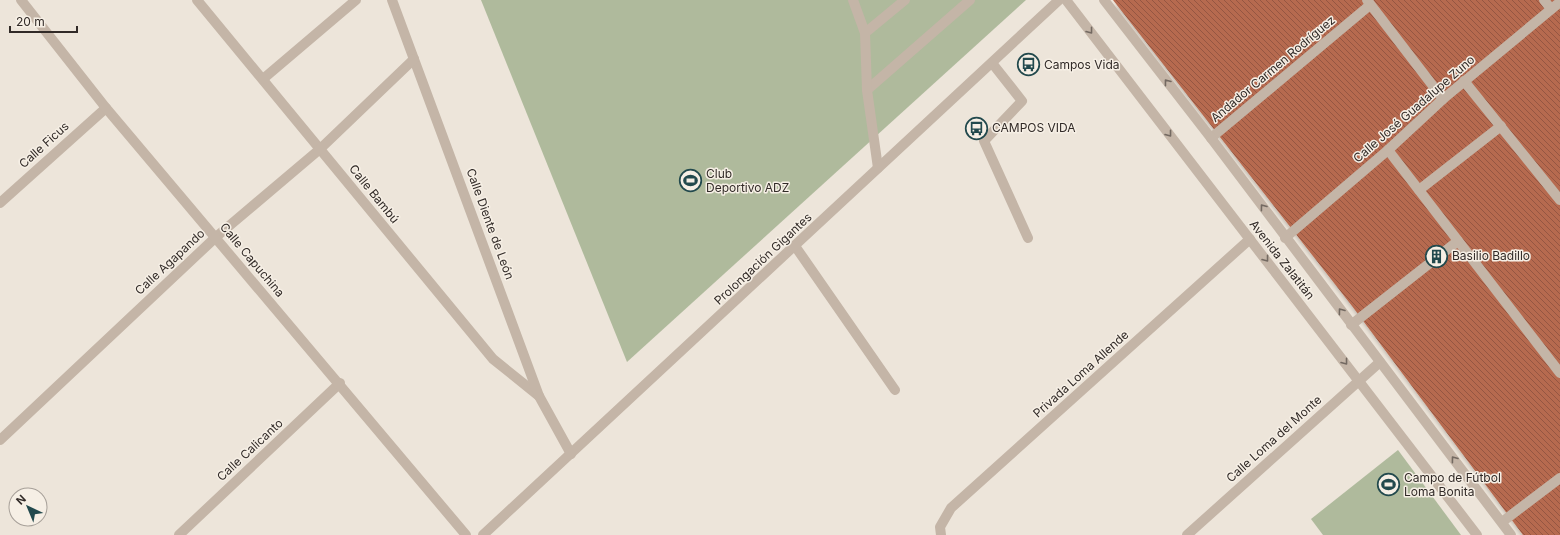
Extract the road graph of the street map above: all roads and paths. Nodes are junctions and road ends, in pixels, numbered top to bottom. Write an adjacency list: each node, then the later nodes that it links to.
1 (21, 0): 22 (street, Calle Capuchina)
2 (197, 0): 18 (street, Calle Bambú)
3 (356, 0): 18 (street)
4 (392, 0): 16 (street, Calle Diente de León)
5 (853, 0): 15 (street)
6 (905, 0): 15 (street)
7 (970, 0): 20 (street)
8 (1059, 0): 17 (street, Prolongación Gigantes)
9 (1066, 0): 34 (street, Avenida Zalatitán, one-way to 34)
10 (1104, 0): 24 (street, Avenida Zalatitán, one-way to 10)
11 (1544, 0): 14 (street)
12 (1368, 2): 21 (street); 24 (street, Andador Carmen Rodríguez)
13 (1560, 2): 14 (street, Calle José Guadalupe Zuno)
14 (1551, 9): 19 (street, Calle José Guadalupe Zuno)
15 (865, 33): 20 (street)
16 (414, 59): 25 (street, Calle Agapando); 43 (street, Calle Diente de León)
17 (992, 63): 27 (street, Prolongación Gigantes); 32 (street)
18 (263, 79): 25 (street, Calle Bambú)
19 (1464, 81): 21 (street, Calle José Guadalupe Zuno); 23 (street)
20 (867, 90): 27 (street)
21 (1443, 98): 26 (street, Calle José Guadalupe Zuno)
22 (106, 108): 30 (street, Calle Ficus); 31 (street, Calle Capuchina)
23 (1501, 126): 28 (street); 29 (street)
24 (1211, 138): 33 (street, Avenida Zalatitán, one-way to 24)
25 (320, 149): 31 (street, Calle Agapando); 43 (street, Calle Bambú)
26 (1388, 150): 28 (street); 33 (street, Calle José Guadalupe Zuno)
27 (878, 168): 36 (street, Prolongación Gigantes)
28 (1419, 190): 35 (street)
29 (1560, 200)
30 (0, 202)
31 (216, 237): 41 (street, Calle Capuchina); 44 (street, Calle Agapando)
32 (1028, 238)
33 (1285, 238): 37 (street, Avenida Zalatitán, one-way to 33)
34 (1250, 239): 40 (street, Avenida Zalatitán, one-way to 40); 51 (street, Privada Loma Allende)
35 (1458, 241): 37 (street); 39 (street)
36 (795, 246): 42 (street); 45 (street, Prolongación Gigantes)
37 (1351, 325): 38 (street, Avenida Zalatitán)
38 (1380, 362): 40 (street, Calle Loma del Monte); 47 (street, Avenida Zalatitán, one-way to 38)
39 (1560, 372)
40 (1358, 380): 52 (street, Calle Loma del Monte); 53 (street, Avenida Zalatitán)
41 (340, 383): 48 (street, Calle Calicanto); 49 (street, Calle Capuchina)
42 (895, 390)
43 (539, 396): 45 (street, Calle Diente de León)
44 (0, 440)
45 (571, 454): 50 (street, Prolongación Gigantes)
46 (1560, 478): 47 (street)
47 (1502, 522): 54 (street, Avenida Zalatitán)
48 (178, 535)
49 (466, 535)
50 (483, 535)
51 (941, 535)
52 (1188, 535)
53 (1477, 535)
54 (1511, 535)

